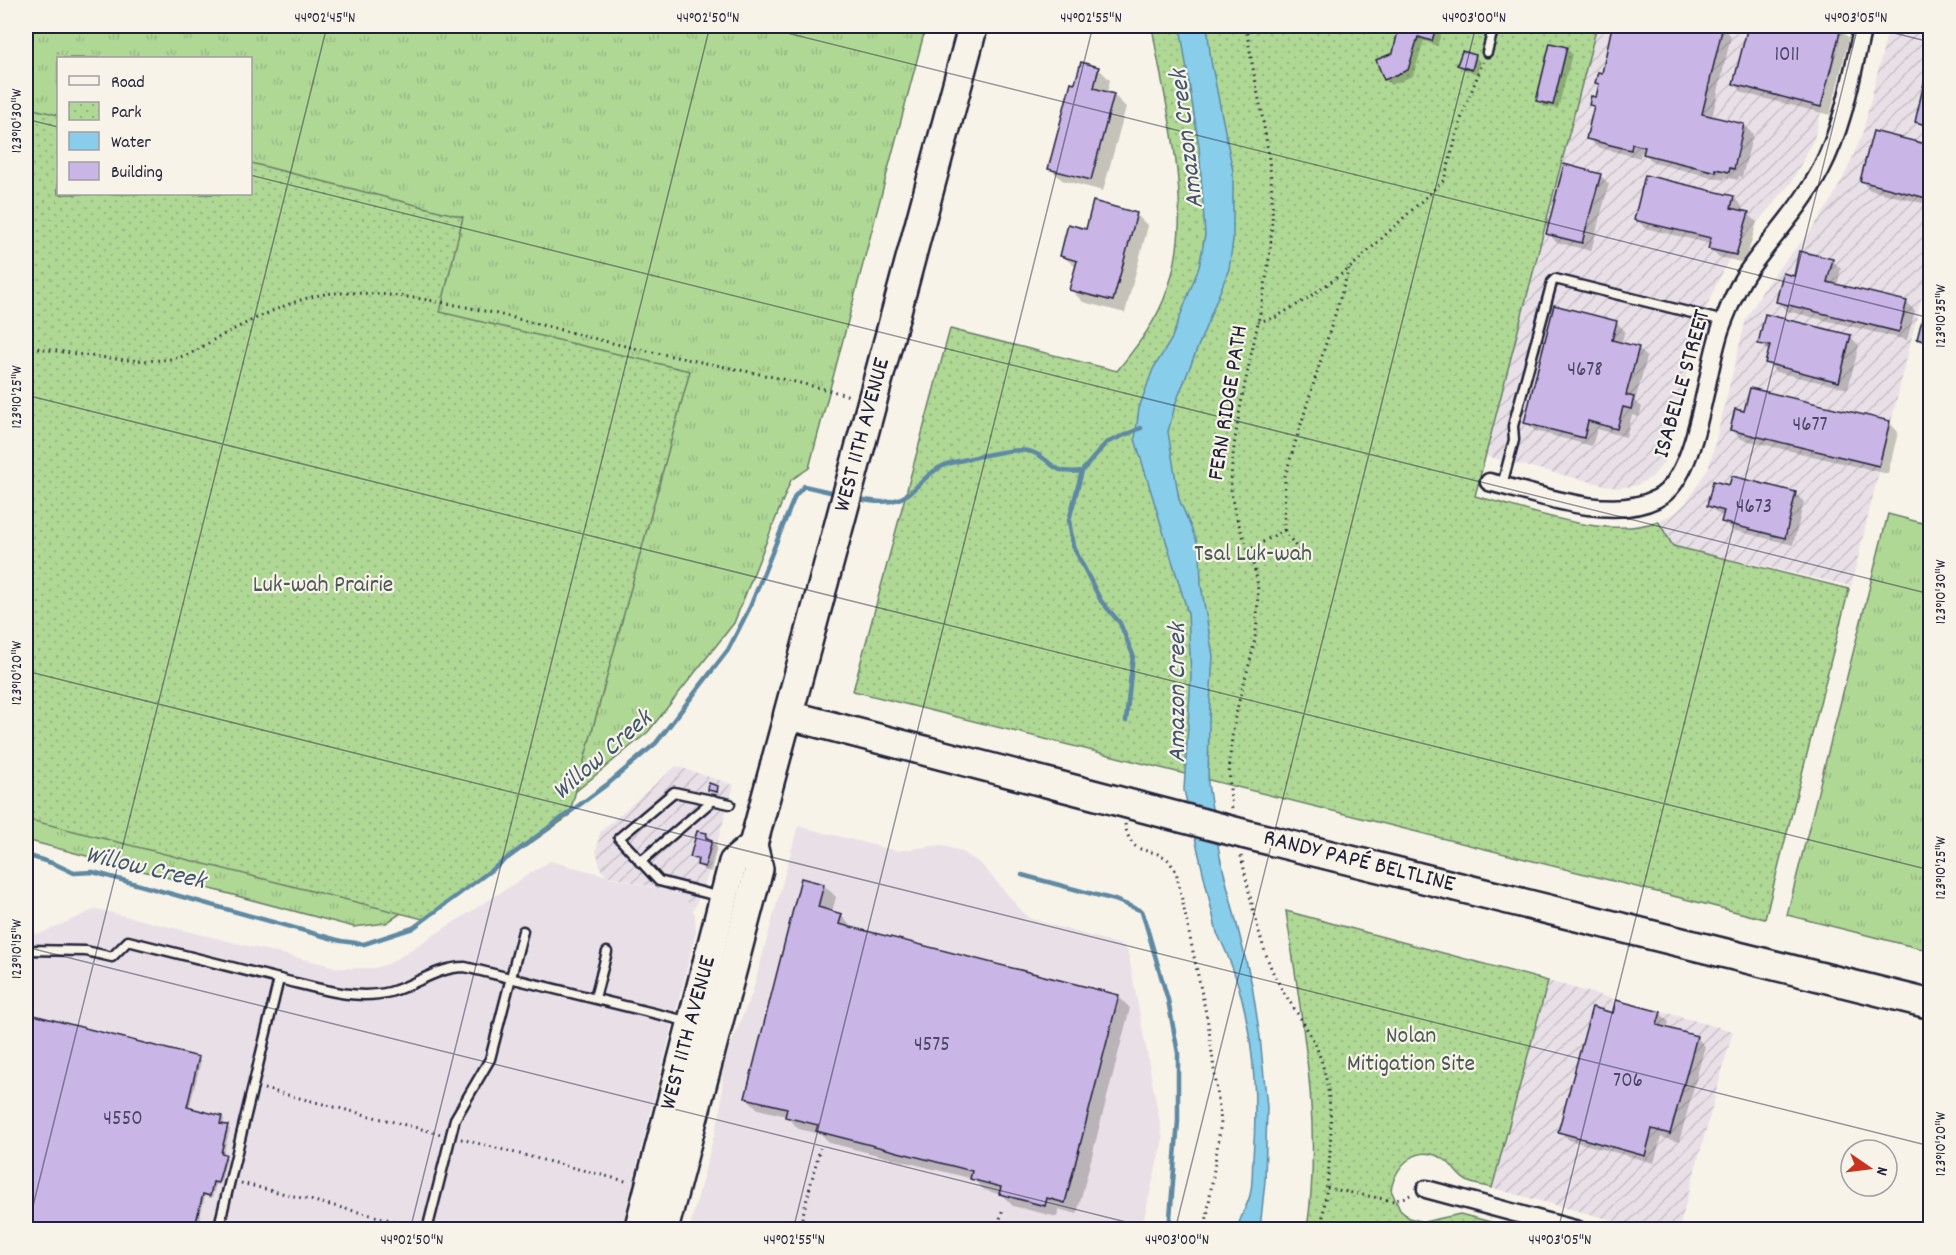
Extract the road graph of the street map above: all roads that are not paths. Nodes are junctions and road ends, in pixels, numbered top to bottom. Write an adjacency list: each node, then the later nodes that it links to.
1 (973, 26): 7 (highway, WEST 11TH AVENUE)
2 (1494, 26): 4 (lane)
3 (1863, 26): 5 (street, ISABELLE STREET)
4 (1487, 52)
5 (1724, 321): 6 (street, ISABELLE STREET); 6 (lane)
6 (1495, 483)
7 (788, 715): 10 (main road, WEST 11TH AVENUE); 19 (highway, RANDY PAPÉ BELTLINE, bridge)
8 (713, 800): 9 (lane); 11 (lane); 11 (lane)
9 (730, 804)
10 (753, 845): 12 (main road, WEST 11TH AVENUE); 21 (main road, WEST 11TH AVENUE)
11 (640, 862): 12 (lane)
12 (723, 898): 20 (main road, WEST 11TH AVENUE)
13 (523, 931): 16 (lane)
14 (26, 950): 17 (lane)
15 (607, 952): 18 (lane)
16 (511, 977): 17 (lane); 18 (lane); 23 (lane)
17 (279, 979): 24 (lane)
18 (595, 998): 20 (lane)
19 (1930, 1004)
20 (690, 1033): 21 (main road); 25 (main road, WEST 11TH AVENUE)
21 (694, 1115): 26 (main road, WEST 11TH AVENUE)
22 (1426, 1189): 27 (street)
23 (427, 1229)
24 (219, 1230)
25 (638, 1230)
26 (664, 1230)
27 (1578, 1230)

